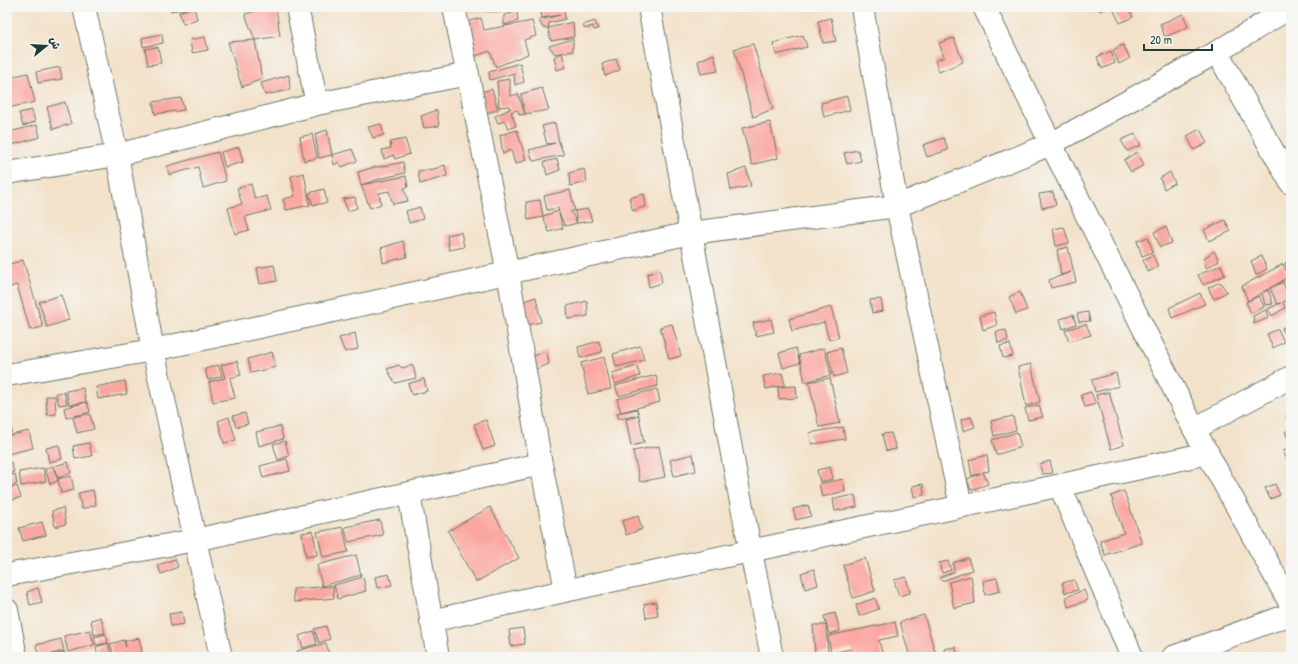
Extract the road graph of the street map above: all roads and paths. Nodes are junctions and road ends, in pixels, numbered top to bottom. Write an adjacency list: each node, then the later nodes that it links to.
1 (84, 7): 12 (street)
2 (297, 7): 10 (street)
3 (454, 7): 9 (street)
4 (649, 7): 17 (street)
5 (862, 7): 16 (street)
6 (984, 7): 11 (street)
7 (1291, 7): 8 (street)
8 (1217, 52): 11 (street); 13 (street)
9 (468, 74): 10 (street); 18 (street)
10 (317, 104): 12 (street)
11 (1051, 144): 16 (street); 22 (street)
12 (117, 155): 14 (street); 19 (street)
13 (1285, 160): 15 (street)
14 (7, 173)
15 (1291, 183)
16 (897, 206): 17 (street); 27 (street)
17 (691, 233): 18 (street); 29 (street)
18 (508, 273): 19 (street); 24 (street)
19 (153, 350): 20 (street); 28 (street)
20 (7, 375)
21 (1291, 377): 22 (street)
22 (1194, 429): 23 (street)
23 (1208, 453): 25 (street); 32 (street)
24 (541, 464): 26 (street); 31 (street)
25 (1060, 486): 27 (street); 40 (street)
26 (409, 494): 28 (street); 35 (street)
27 (961, 506): 29 (street)
28 (195, 540): 30 (street); 37 (street)
29 (750, 550): 31 (street); 39 (street)
30 (7, 575)
31 (566, 590): 35 (street)
32 (1291, 605)
33 (7, 610): 36 (street)
34 (1291, 614): 41 (street)
35 (431, 621): 38 (street)
36 (16, 657)
37 (220, 657)
38 (438, 657)
39 (772, 657)
40 (1132, 657)
41 (1173, 657)

